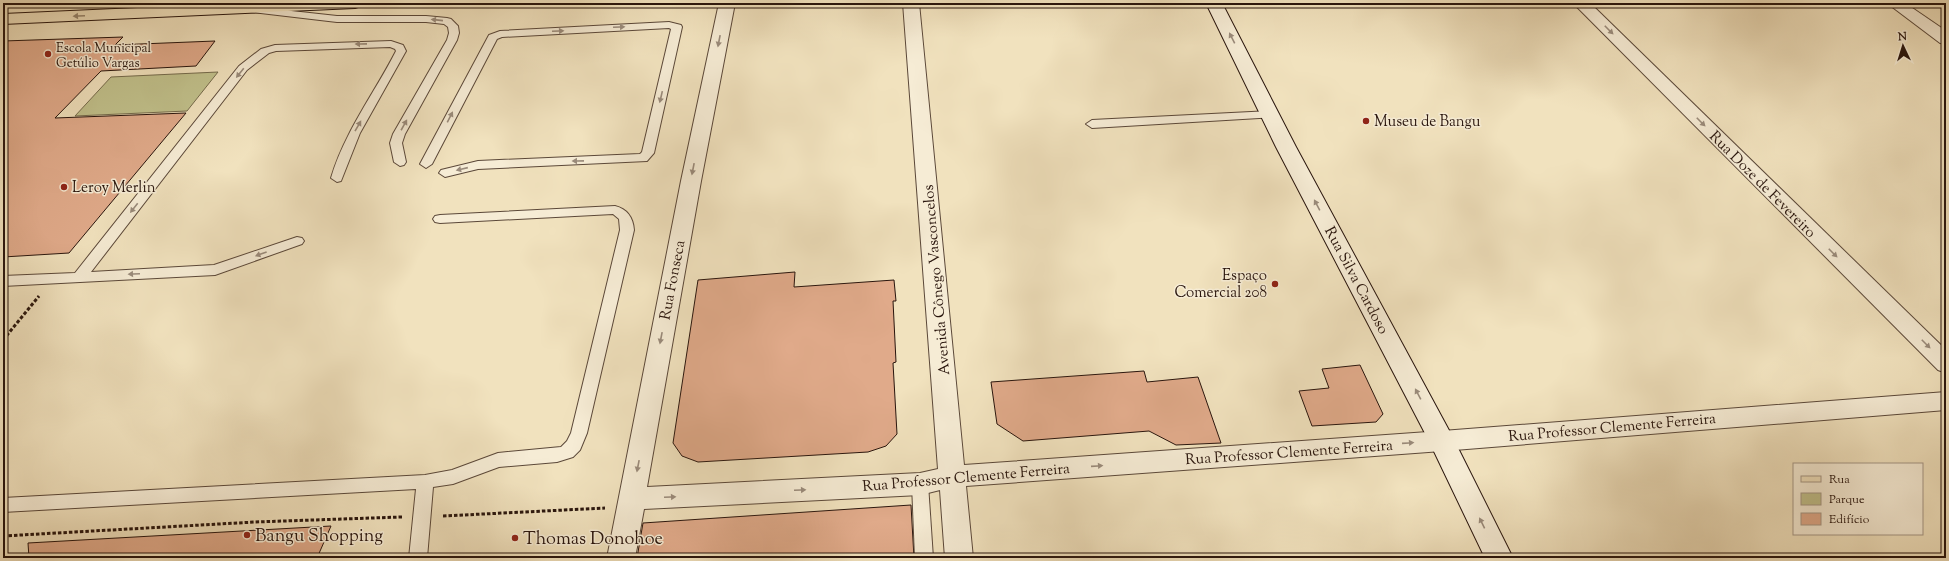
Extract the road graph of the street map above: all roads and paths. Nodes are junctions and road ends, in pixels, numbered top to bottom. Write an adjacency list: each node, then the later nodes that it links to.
1 (355, 3): 7 (main road)
2 (726, 3): 28 (street, Rua Fonseca, one-way to 28)
3 (911, 3): 25 (street, Avenida Cônego Vasconcelos)
4 (1214, 3): 10 (street, Rua Silva Cardoso, one-way to 4)
5 (1581, 3): 22 (street, Rua Doze de Fevereiro, one-way to 22)
6 (1895, 3): 9 (street)
7 (242, 8): 8 (main road, one-way to 8); 12 (lane, one-way to 7)
8 (3, 19)
9 (1946, 39)
10 (1271, 115): 11 (lane); 24 (street, Rua Silva Cardoso, one-way to 10)
11 (1092, 124)
12 (400, 162)
13 (426, 164): 14 (lane, one-way to 14)
14 (445, 173)
15 (337, 178): 18 (lane, one-way to 18)
16 (440, 219): 26 (lane)
17 (297, 241): 18 (lane, one-way to 18)
18 (79, 277): 19 (lane)
19 (53, 279): 20 (lane); 21 (path)
20 (3, 281)
21 (3, 340)
22 (1946, 364)
23 (1946, 401): 24 (street, Rua Professor Clemente Ferreira)
24 (1442, 441): 25 (street, Rua Professor Clemente Ferreira, one-way to 24); 36 (street, Rua Silva Cardoso, one-way to 24)
25 (953, 476): 27 (street, Rua Professor Clemente Ferreira); 35 (street, Avenida Cônego Vasconcelos)
26 (425, 482): 29 (lane); 30 (lane)
27 (920, 484): 28 (street, Rua Professor Clemente Ferreira, one-way to 27); 34 (lane)
28 (631, 503): 30 (path); 33 (street, Rua Fonseca)
29 (3, 505)
30 (422, 517): 31 (path); 32 (lane)
31 (3, 536)
32 (418, 558)
33 (621, 558)
34 (924, 558)
35 (959, 558)
36 (1499, 558)

